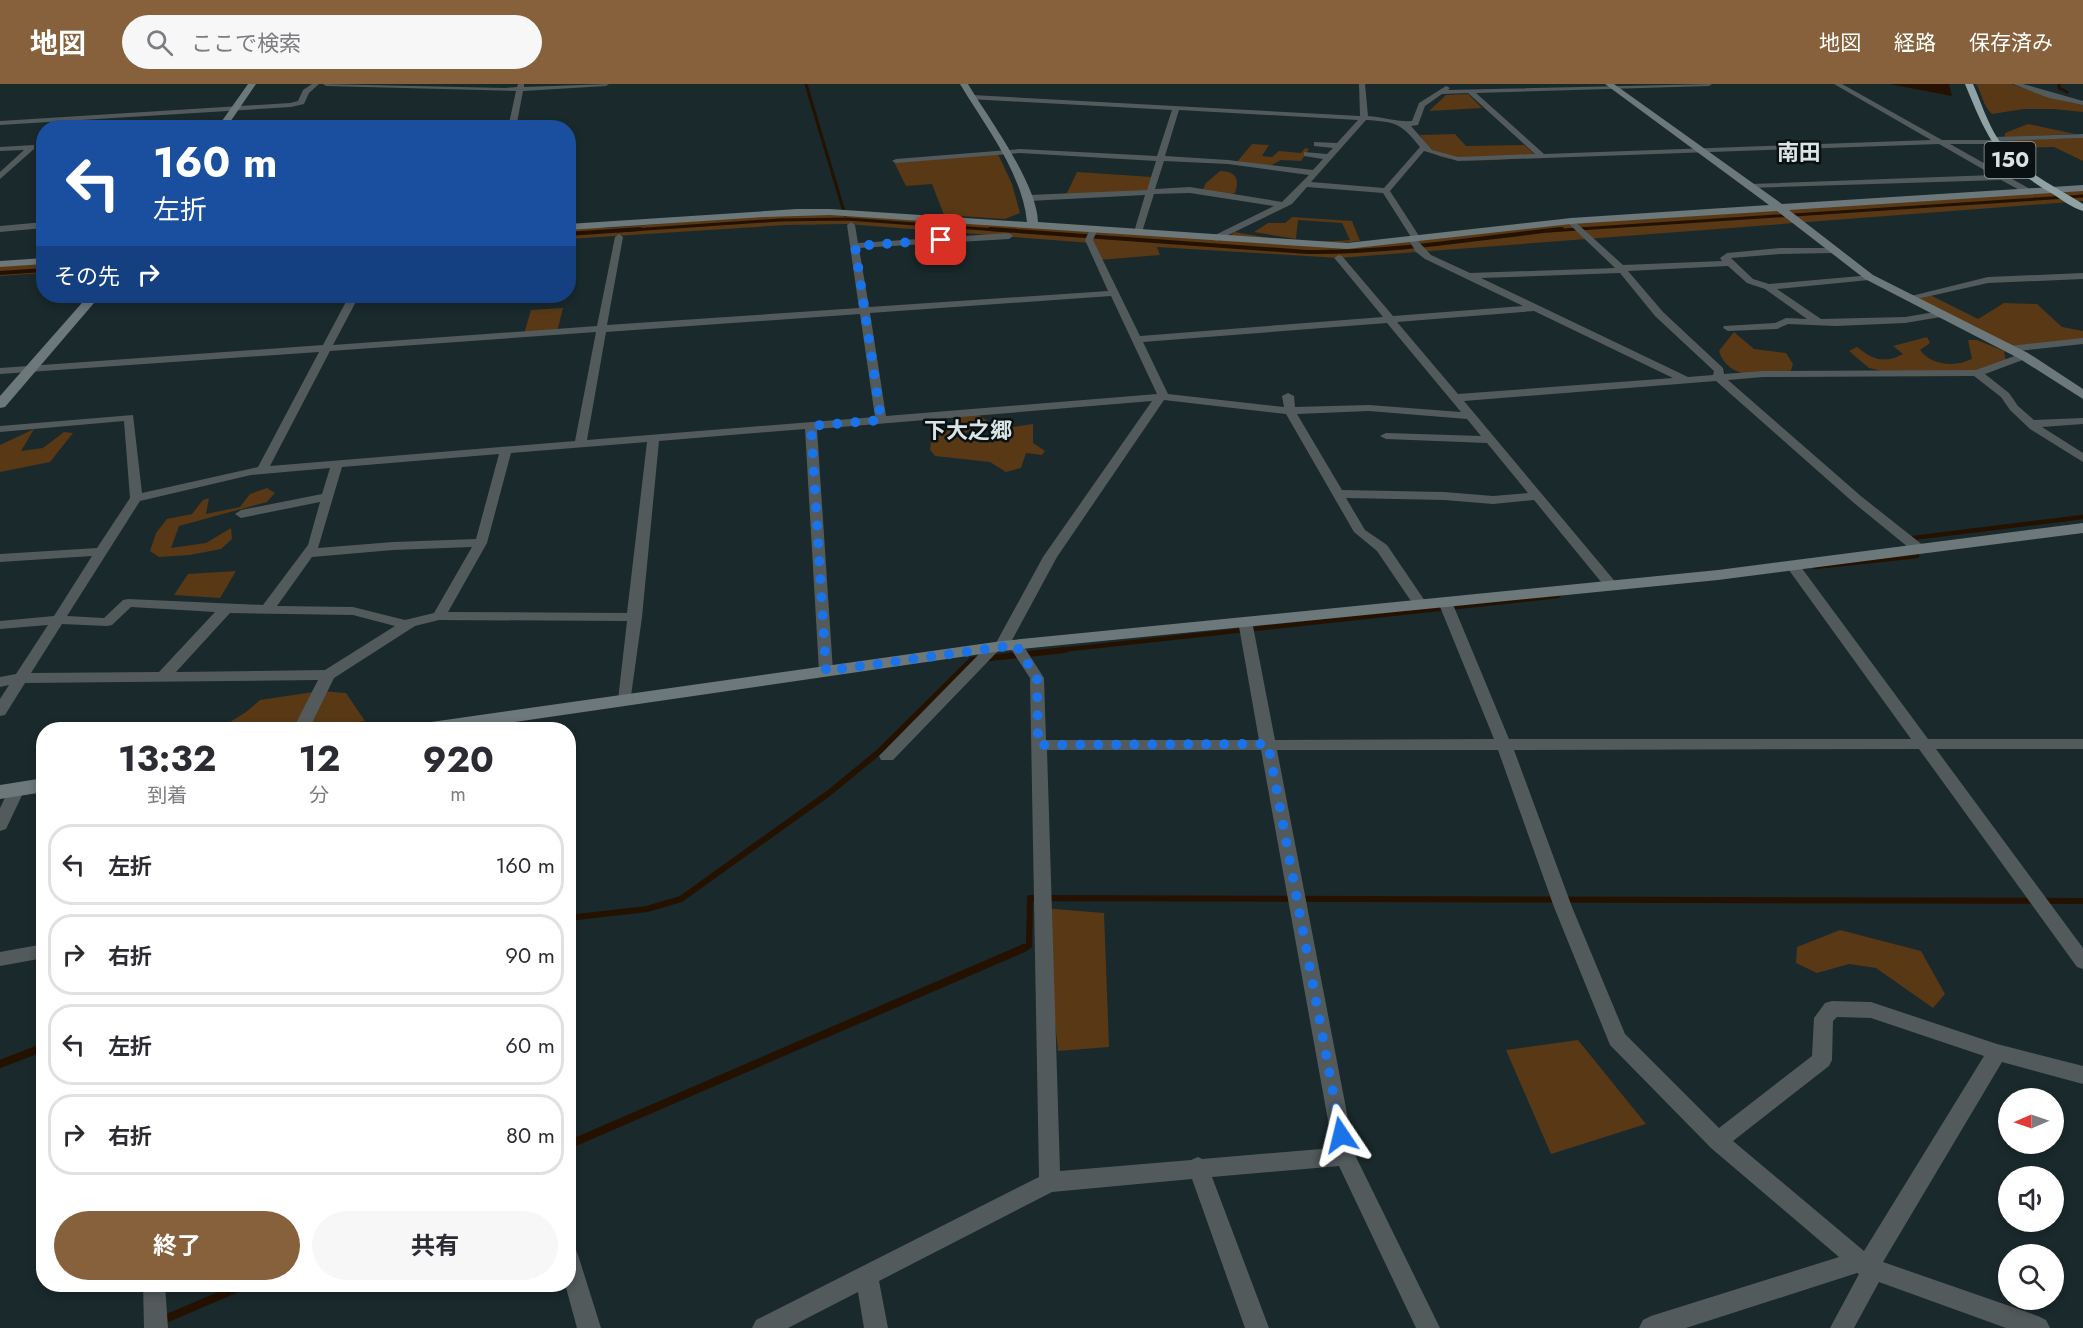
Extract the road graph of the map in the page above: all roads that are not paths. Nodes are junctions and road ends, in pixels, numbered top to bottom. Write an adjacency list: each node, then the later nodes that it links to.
1 (252, 84): 18 (street)
2 (316, 84): 18 (street)
3 (326, 84): 13 (street)
4 (606, 84): 13 (street)
5 (964, 84): 16 (street)
6 (1362, 84): 20 (street)
7 (1451, 84): 14 (street)
8 (1708, 84): 12 (street)
9 (1837, 84): 29 (street)
10 (1968, 84): 28 (highway, 150)
11 (2016, 84): 17 (street)
12 (1611, 86): 15 (street); 34 (street)
13 (520, 87): 23 (street)
14 (1439, 92): 15 (street); 26 (street)
15 (1470, 92): 37 (street)
16 (972, 98): 19 (street); 35 (street)
17 (2083, 103)
18 (235, 108): 21 (street); 22 (street)
19 (1176, 108): 20 (street); 39 (street)
20 (1364, 118): 26 (street); 31 (street)
21 (47, 120)
22 (227, 120)
23 (514, 120)
24 (36, 121): 25 (street)
25 (0, 123)
26 (1404, 124): 32 (street)
27 (2083, 136): 28 (street)
28 (1994, 140): 29 (street); 49 (highway, 150)
29 (1940, 141): 34 (street); 45 (street)
30 (1317, 144): 31 (street)
31 (1339, 146): 38 (street)
32 (1424, 147): 37 (street); 50 (street)
33 (0, 149): 41 (street)
34 (1701, 150): 37 (street); 47 (street)
35 (1004, 152): 39 (street); 40 (street); 53 (street)
36 (1307, 154): 38 (street)
37 (1542, 156)
38 (1329, 157): 43 (street)
39 (1161, 158): 43 (street); 52 (street)
40 (896, 161)
41 (12, 165): 42 (street); 44 (street)
42 (0, 166)
43 (1315, 172): 46 (street)
44 (0, 177)
45 (2004, 177): 47 (street); 51 (street)
46 (1305, 184): 50 (street); 54 (street)
47 (1750, 186): 55 (street)
48 (2083, 188): 49 (street)
49 (2054, 190): 51 (street); 56 (highway, 150)
50 (1386, 191): 68 (street)
51 (2027, 191): 55 (street)
52 (1150, 192): 53 (street); 54 (street); 63 (street)
53 (1029, 198): 59 (street)
54 (1282, 205): 67 (street)
55 (1780, 208): 57 (street); 70 (street)
56 (2083, 208)
57 (1573, 222): 68 (street); 75 (street)
58 (851, 225): 69 (street)
59 (1031, 225): 61 (street); 64 (street)
60 (36, 226): 62 (street)
61 (576, 227)
62 (0, 229)
63 (1138, 232): 64 (street); 67 (street)
64 (1092, 234): 80 (street)
65 (1009, 236): 69 (street)
66 (619, 237): 90 (street)
67 (1216, 238): 68 (street)
68 (1416, 242): 76 (street)
69 (855, 246): 85 (street)
70 (1835, 250): 73 (street); 78 (street)
71 (1339, 258): 87 (street)
72 (36, 262): 74 (street)
73 (1731, 263): 75 (street); 79 (street)
74 (0, 264)
75 (1622, 269): 76 (street); 99 (street)
76 (1468, 276): 84 (street)
77 (2083, 276): 81 (street)
78 (1869, 277): 79 (street); 81 (street)
79 (1768, 287): 88 (street)
80 (1115, 293): 85 (street); 91 (street)
81 (1908, 298): 86 (street)
82 (88, 303): 96 (street)
83 (350, 303): 93 (street)
84 (1536, 309): 87 (street); 100 (street)
85 (866, 310): 90 (street); 108 (street)
86 (1941, 314): 88 (street); 94 (street)
87 (1390, 320): 91 (street); 104 (street)
88 (1818, 322): 89 (street)
89 (1728, 328)
90 (602, 329): 93 (street); 116 (street)
91 (1137, 339): 103 (street)
92 (2083, 341): 94 (street)
93 (327, 348): 96 (street); 120 (street)
94 (2010, 349): 95 (street)
95 (2024, 356): 98 (street); 101 (street)
96 (30, 369): 97 (street); 105 (street)
97 (0, 372)
98 (1977, 373): 99 (street); 110 (street)
99 (1718, 377): 100 (street); 128 (street)
100 (1684, 379): 104 (street)
101 (2083, 395)
102 (1288, 396): 106 (street)
103 (1162, 397): 106 (street); 108 (street); 144 (street)
104 (1455, 398): 107 (street)
105 (0, 404)
106 (1290, 411): 107 (street); 121 (street)
107 (1471, 416): 115 (street)
108 (881, 420): 111 (street)
109 (2083, 421): 110 (street)
110 (2031, 424): 118 (street)
111 (811, 426): 114 (street); 145 (street)
112 (0, 429): 124 (street)
113 (1386, 436): 115 (street)
114 (653, 439): 116 (street); 139 (street)
115 (1490, 440): 122 (street)
116 (580, 445): 117 (street)
117 (506, 451): 119 (street); 127 (street)
118 (2083, 458)
119 (337, 464): 120 (street); 123 (street)
120 (262, 470): 124 (street)
121 (1338, 494): 122 (street); 135 (street)
122 (1537, 496): 133 (street)
123 (328, 497): 125 (street); 130 (street)
124 (136, 498): 129 (street)
125 (241, 514)
126 (2083, 528): 128 (street)
127 (481, 543): 130 (street); 138 (street)
128 (1919, 549): 132 (street)
129 (102, 552): 131 (street); 140 (street)
130 (309, 553): 137 (street)
131 (0, 558)
132 (1793, 566): 133 (street); 155 (street)
133 (1611, 585): 134 (street)
134 (1445, 602): 135 (street); 158 (street)
135 (1420, 604): 141 (street)
136 (226, 609): 137 (street); 140 (street); 147 (street)
137 (267, 610): 143 (street)
138 (439, 616): 139 (street); 143 (street)
139 (635, 617): 150 (street)
140 (58, 620): 142 (street); 148 (street)
141 (1245, 621): 144 (street); 154 (street)
142 (0, 625)
143 (406, 625): 146 (street)
144 (1004, 646): 145 (street); 157 (street); 159 (street)
145 (826, 671): 150 (street)
146 (328, 675): 147 (street); 152 (street)
147 (163, 677): 148 (street)
148 (21, 678): 149 (street); 151 (street)
149 (0, 682)
150 (625, 700): 153 (street)
151 (0, 711)
152 (304, 722)
153 (473, 722)
154 (1268, 744): 157 (street); 158 (street); 169 (street)
155 (1924, 744): 156 (street); 158 (street); 165 (street)
156 (2083, 744)
157 (1038, 745): 171 (street)
158 (1504, 745): 168 (street)
159 (887, 756)
160 (36, 786): 161 (street)
161 (9, 790): 162 (street)
162 (0, 825)
163 (36, 952): 164 (street)
164 (0, 959)
165 (2083, 962)
166 (1997, 1052): 167 (street); 168 (street); 172 (street)
167 (2083, 1075)
168 (1718, 1141): 172 (street)
169 (1346, 1156): 170 (street); 181 (street)
170 (1198, 1167): 171 (street); 180 (street)
171 (1050, 1182): 173 (street)
172 (1867, 1266): 182 (street); 183 (street); 184 (street)
173 (867, 1276): 178 (street); 179 (street)
174 (576, 1286): 177 (street)
175 (154, 1292): 176 (street)
176 (156, 1328)
177 (588, 1328)
178 (764, 1328)
179 (876, 1328)
180 (1257, 1328)
181 (1428, 1328)
182 (1651, 1328)
183 (1842, 1328)
184 (2038, 1328)

